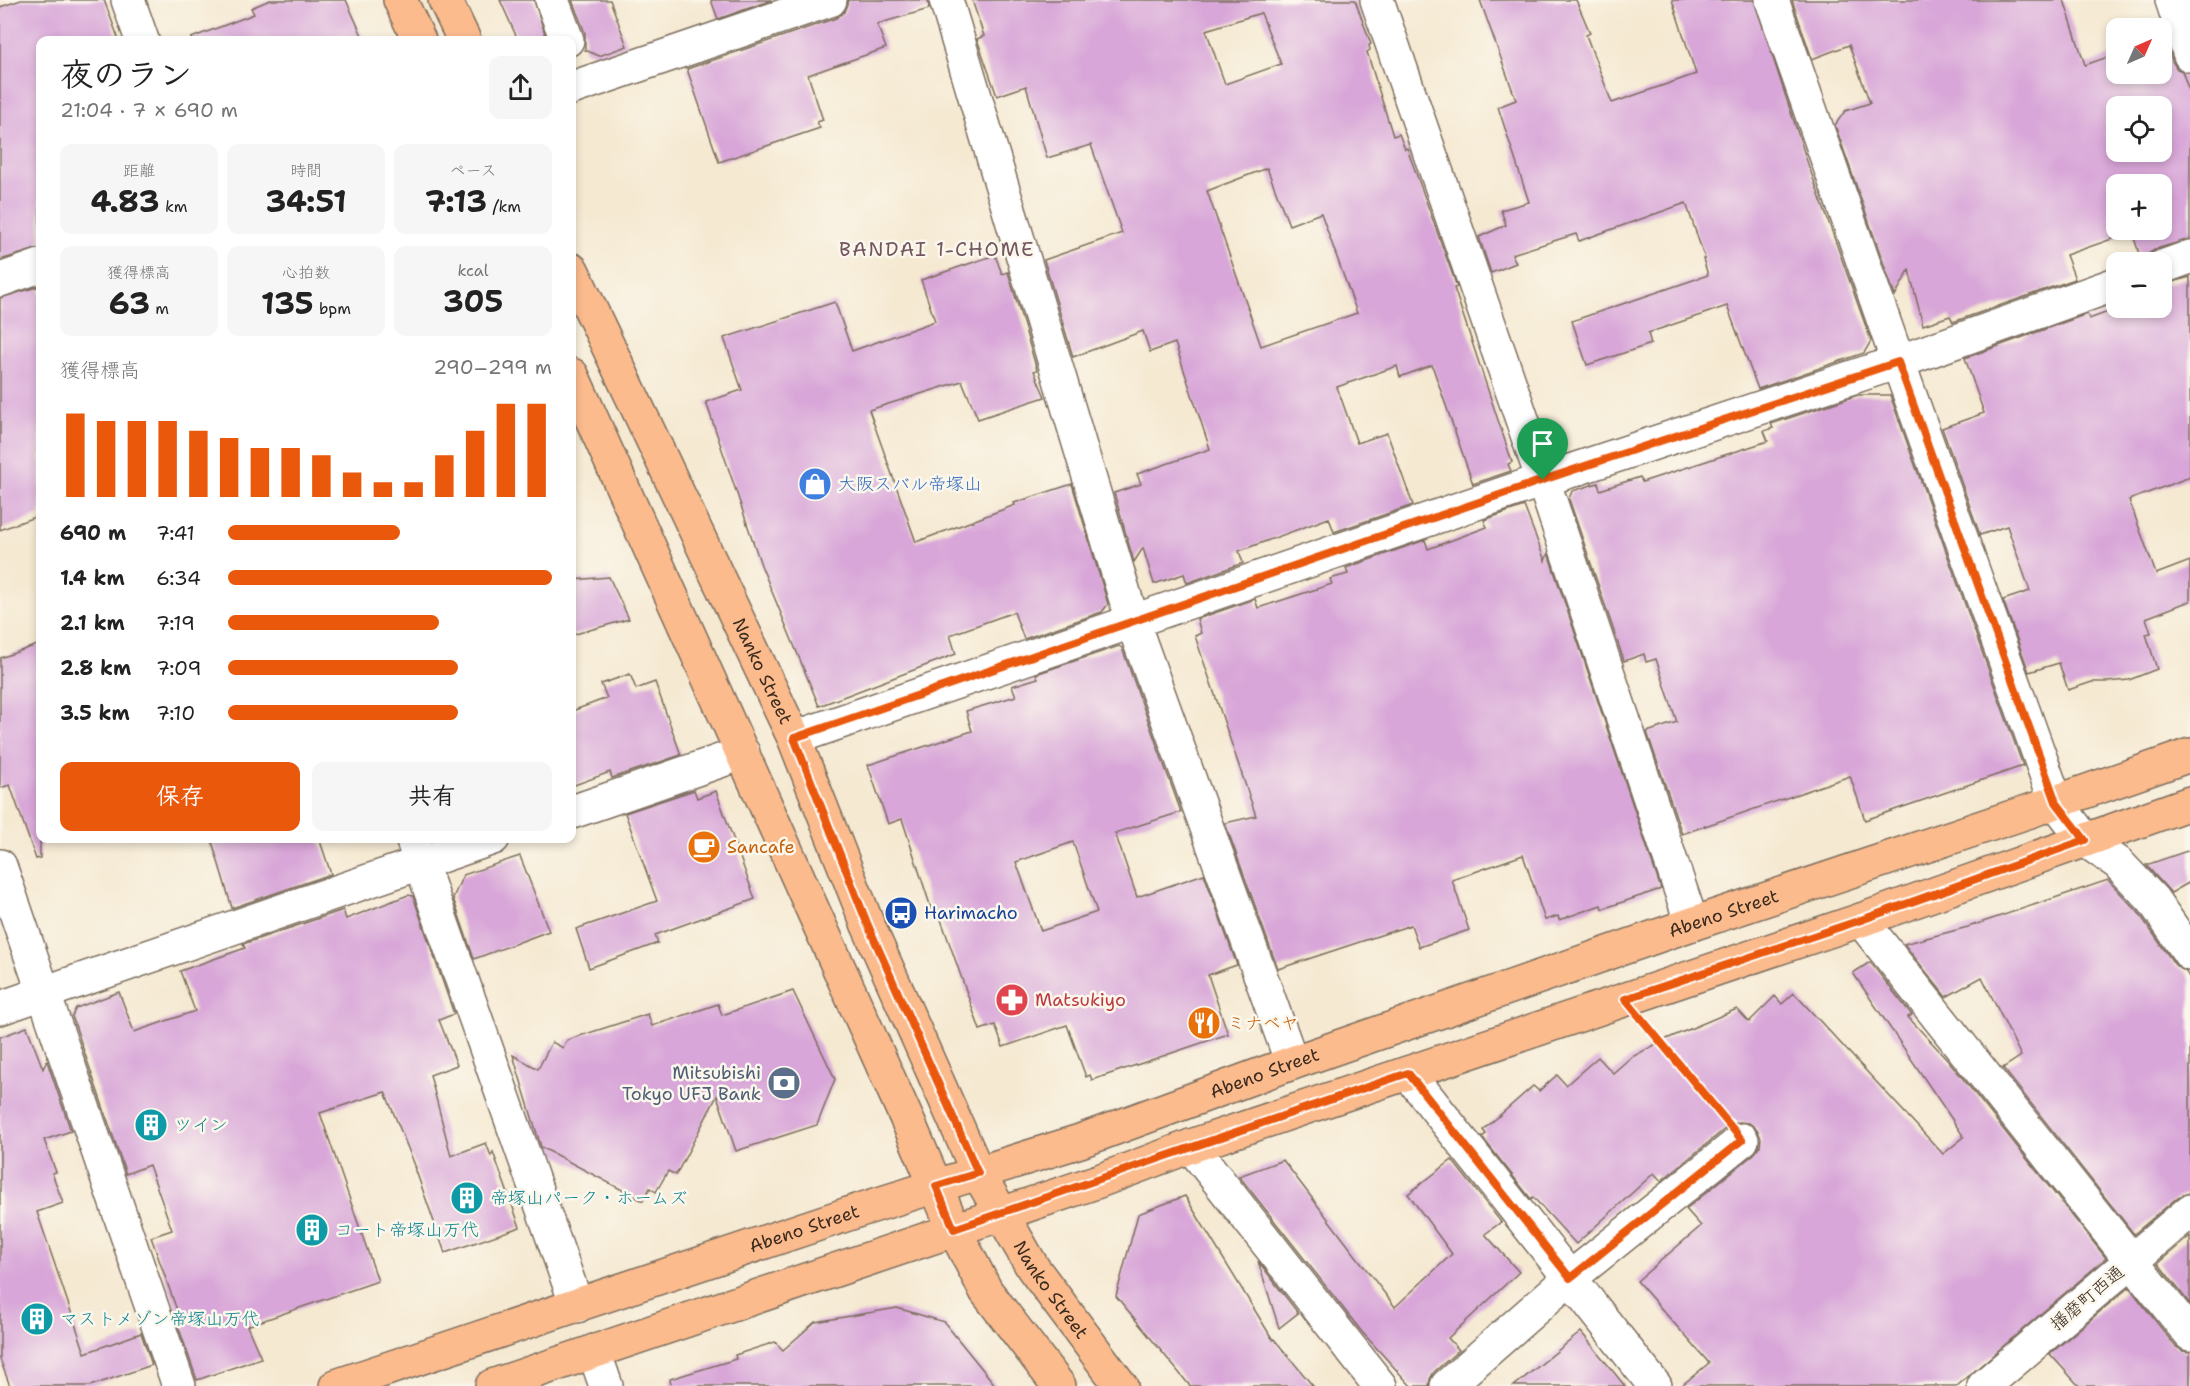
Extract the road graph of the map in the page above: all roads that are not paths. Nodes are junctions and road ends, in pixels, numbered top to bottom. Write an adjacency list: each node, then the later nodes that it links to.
1 (128, 0): 10 (street)
2 (400, 0): 11 (main road)
3 (445, 0): 12 (main road)
4 (552, 0): 13 (street)
5 (830, 0): 15 (street)
6 (946, 0): 25 (street)
7 (1377, 0): 24 (street)
8 (1772, 0): 22 (street)
9 (2172, 0): 14 (street)
10 (141, 36)
11 (417, 36)
12 (462, 36)
13 (566, 36)
14 (2190, 55)
15 (576, 76)
16 (2190, 257): 17 (street)
17 (2172, 263)
18 (36, 267): 20 (street)
19 (576, 278): 26 (main road, Nanko Street)
20 (0, 280)
21 (2106, 288): 22 (street)
22 (1898, 362): 24 (street); 29 (street)
23 (576, 384): 27 (main road)
24 (1543, 480): 25 (street); 37 (street)
25 (1133, 623): 26 (street); 41 (street)
26 (794, 738): 45 (main road, Nanko Street)
27 (743, 753): 31 (street); 46 (main road)
28 (2190, 755): 29 (main road, Abeno Street)
29 (2056, 802): 32 (street); 37 (main road, Abeno Street)
30 (2190, 803): 32 (main road)
31 (576, 811)
32 (2085, 840): 36 (main road); 38 (street)
33 (463, 843): 34 (street)
34 (416, 851): 39 (street); 52 (street)
35 (0, 866): 39 (street)
36 (1861, 920): 42 (main road); 50 (street)
37 (1692, 924): 41 (main road, Abeno Street)
38 (2190, 954)
39 (44, 993): 40 (street); 55 (street)
40 (0, 1008)
41 (1292, 1063): 45 (main road, Abeno Street)
42 (1408, 1073): 44 (main road); 51 (street)
43 (1742, 1140): 51 (street)
44 (1191, 1146): 48 (main road); 61 (street)
45 (978, 1173): 46 (main road, Abeno Street); 48 (main road, Nanko Street)
46 (936, 1186): 49 (main road); 52 (main road, Abeno Street)
47 (2190, 1211): 50 (street, 播磨町西通)
48 (1000, 1214): 49 (main road); 60 (main road, Nanko Street)
49 (954, 1229): 54 (main road); 59 (main road)
50 (2132, 1260): 53 (street); 64 (street, 播磨町西通)
51 (1570, 1278): 62 (street); 63 (street)
52 (577, 1306): 56 (main road, Abeno Street)
53 (2190, 1334)
54 (594, 1351): 57 (main road); 58 (street)
55 (179, 1386)
56 (336, 1386)
57 (492, 1386)
58 (606, 1386)
59 (1059, 1386)
60 (1121, 1386)
61 (1380, 1386)
62 (1447, 1386)
63 (1655, 1386)
64 (1984, 1386)

